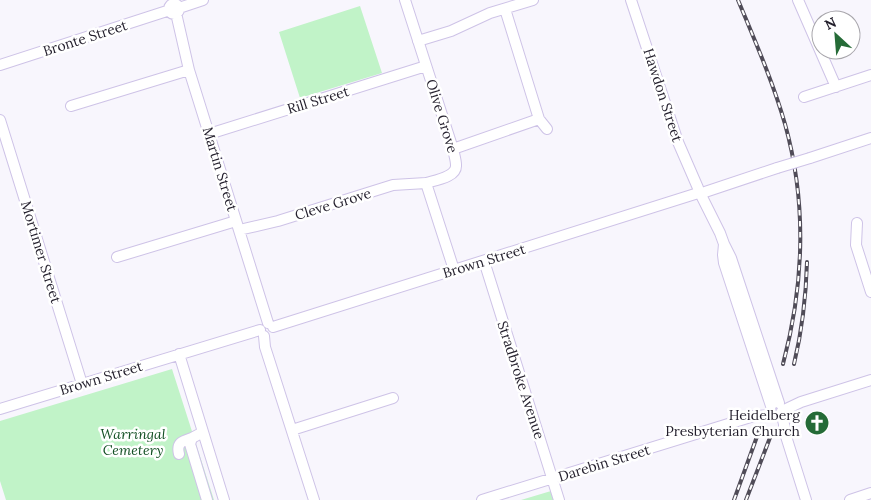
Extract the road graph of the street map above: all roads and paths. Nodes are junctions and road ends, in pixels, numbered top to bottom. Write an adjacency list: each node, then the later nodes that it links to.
1 (203, 0): 6 (street, Bronte Street)
2 (405, 0): 8 (street, Olive Grove)
3 (533, 0): 7 (street)
4 (632, 0): 23 (street, Hawdon Street)
5 (798, 0): 13 (street)
6 (174, 7): 9 (street, Bronte Street); 11 (street, Martin Street)
7 (505, 9): 8 (street); 16 (street)
8 (418, 40): 10 (street, Olive Grove)
9 (0, 65)
10 (426, 66): 19 (street, Rill Street); 21 (street, Olive Grove)
11 (189, 70): 15 (street); 19 (street, Martin Street)
12 (871, 75): 13 (street)
13 (836, 87): 14 (street)
14 (804, 97)
15 (71, 106)
16 (539, 119): 18 (street); 21 (street)
17 (0, 120): 33 (street, Mortimer Street)
18 (547, 129)
19 (209, 134): 25 (street, Martin Street)
20 (871, 138): 23 (street, Brown Street, bridge)
21 (453, 149): 22 (street, Olive Grove)
22 (426, 182): 25 (street, Cleve Grove); 28 (street)
23 (700, 193): 27 (street, Brown Street); 36 (street, Hawdon Street)
24 (858, 223): 29 (street)
25 (238, 225): 26 (street, Cleve Grove); 30 (street, Martin Street)
26 (117, 257)
27 (484, 261): 28 (street, Brown Street); 42 (street, Stradbroke Avenue)
28 (454, 270): 30 (street, Brown Street)
29 (871, 292)
30 (266, 329): 31 (street, Brown Street); 37 (street, Martin Street)
31 (179, 354): 33 (street, Brown Street); 38 (street)
32 (871, 380): 36 (street, Darebin Street)
33 (82, 384): 35 (street, Brown Street)
34 (392, 398): 37 (street)
35 (0, 409)
36 (776, 409): 42 (street, Darebin Street); 49 (street, Hawdon Street)
37 (292, 430): 46 (street, Martin Street)
38 (203, 432): 39 (street); 45 (street)
39 (187, 440): 40 (street); 41 (street); 44 (street)
40 (171, 443)
41 (180, 454)
42 (552, 479): 47 (street, Darebin Street); 48 (street, Stradbroke Avenue)
43 (871, 493): 50 (street)
44 (207, 500)
45 (224, 500)
46 (314, 500)
47 (482, 500)
48 (559, 500)
49 (806, 500)
50 (850, 500)

